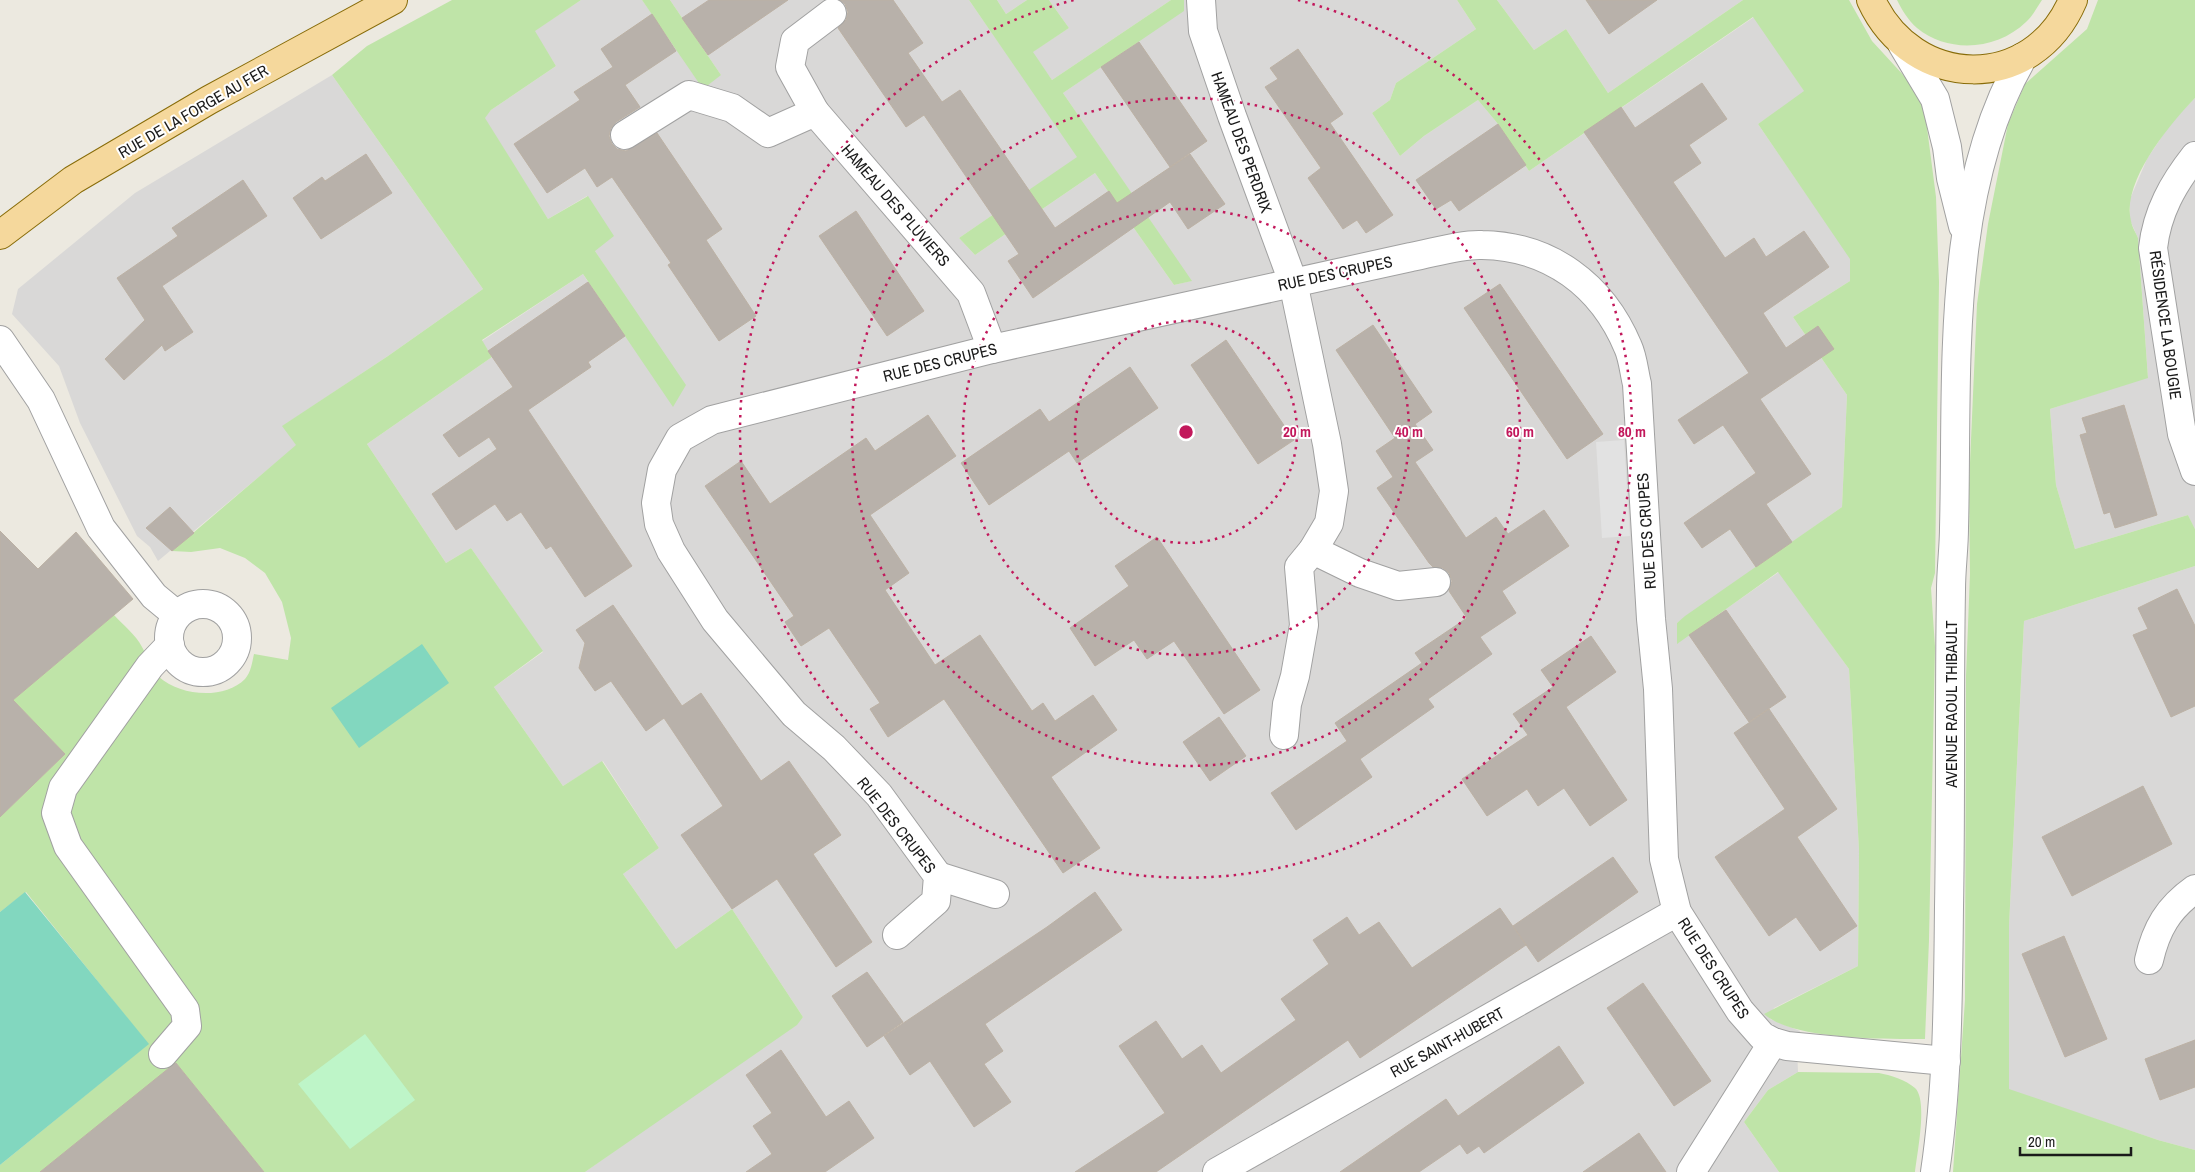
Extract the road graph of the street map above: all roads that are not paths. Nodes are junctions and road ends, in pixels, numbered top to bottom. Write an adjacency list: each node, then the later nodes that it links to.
1 (393, 0): 11 (main road, RUE DE LA FORGE AU FER)
2 (1201, 0): 13 (street, HAMEAU DES PERDRIX)
3 (1871, 0): 6 (main road)
4 (2073, 0): 7 (main road)
5 (832, 13): 8 (street, HAMEAU DES PLUVIERS)
6 (1902, 44): 7 (main road); 12 (street)
7 (2023, 57): 12 (street)
8 (815, 112): 9 (street); 15 (street, HAMEAU DES PLUVIERS)
9 (625, 135)
10 (2195, 156): 16 (street, RÉSIDENCE LA BOUGIE)
11 (0, 235)
12 (1966, 235): 30 (street, AVENUE RAOUL THIBAULT)
13 (1293, 282): 15 (street, RUE DES CRUPES); 17 (street, HAMEAU DES PERDRIX); 25 (street, RUE DES CRUPES)
14 (0, 340): 19 (street)
15 (992, 348): 22 (street, RUE DES CRUPES)
16 (2195, 471)
17 (1306, 558): 18 (street); 21 (street)
18 (1436, 582)
19 (178, 615): 20 (street); 20 (street)
20 (170, 645): 29 (street)
21 (1284, 735)
22 (937, 889): 24 (street); 26 (street)
23 (2195, 889): 27 (street)
24 (995, 894)
25 (1677, 912): 28 (street, RUE DES CRUPES); 31 (street, RUE SAINT-HUBERT)
26 (897, 935)
27 (2149, 960)
28 (1772, 1042): 30 (street, RUE DES CRUPES); 32 (street)
29 (163, 1054)
30 (1946, 1061): 33 (street, AVENUE RAOUL THIBAULT)
31 (1217, 1172)
32 (1691, 1172)
33 (1935, 1172)

